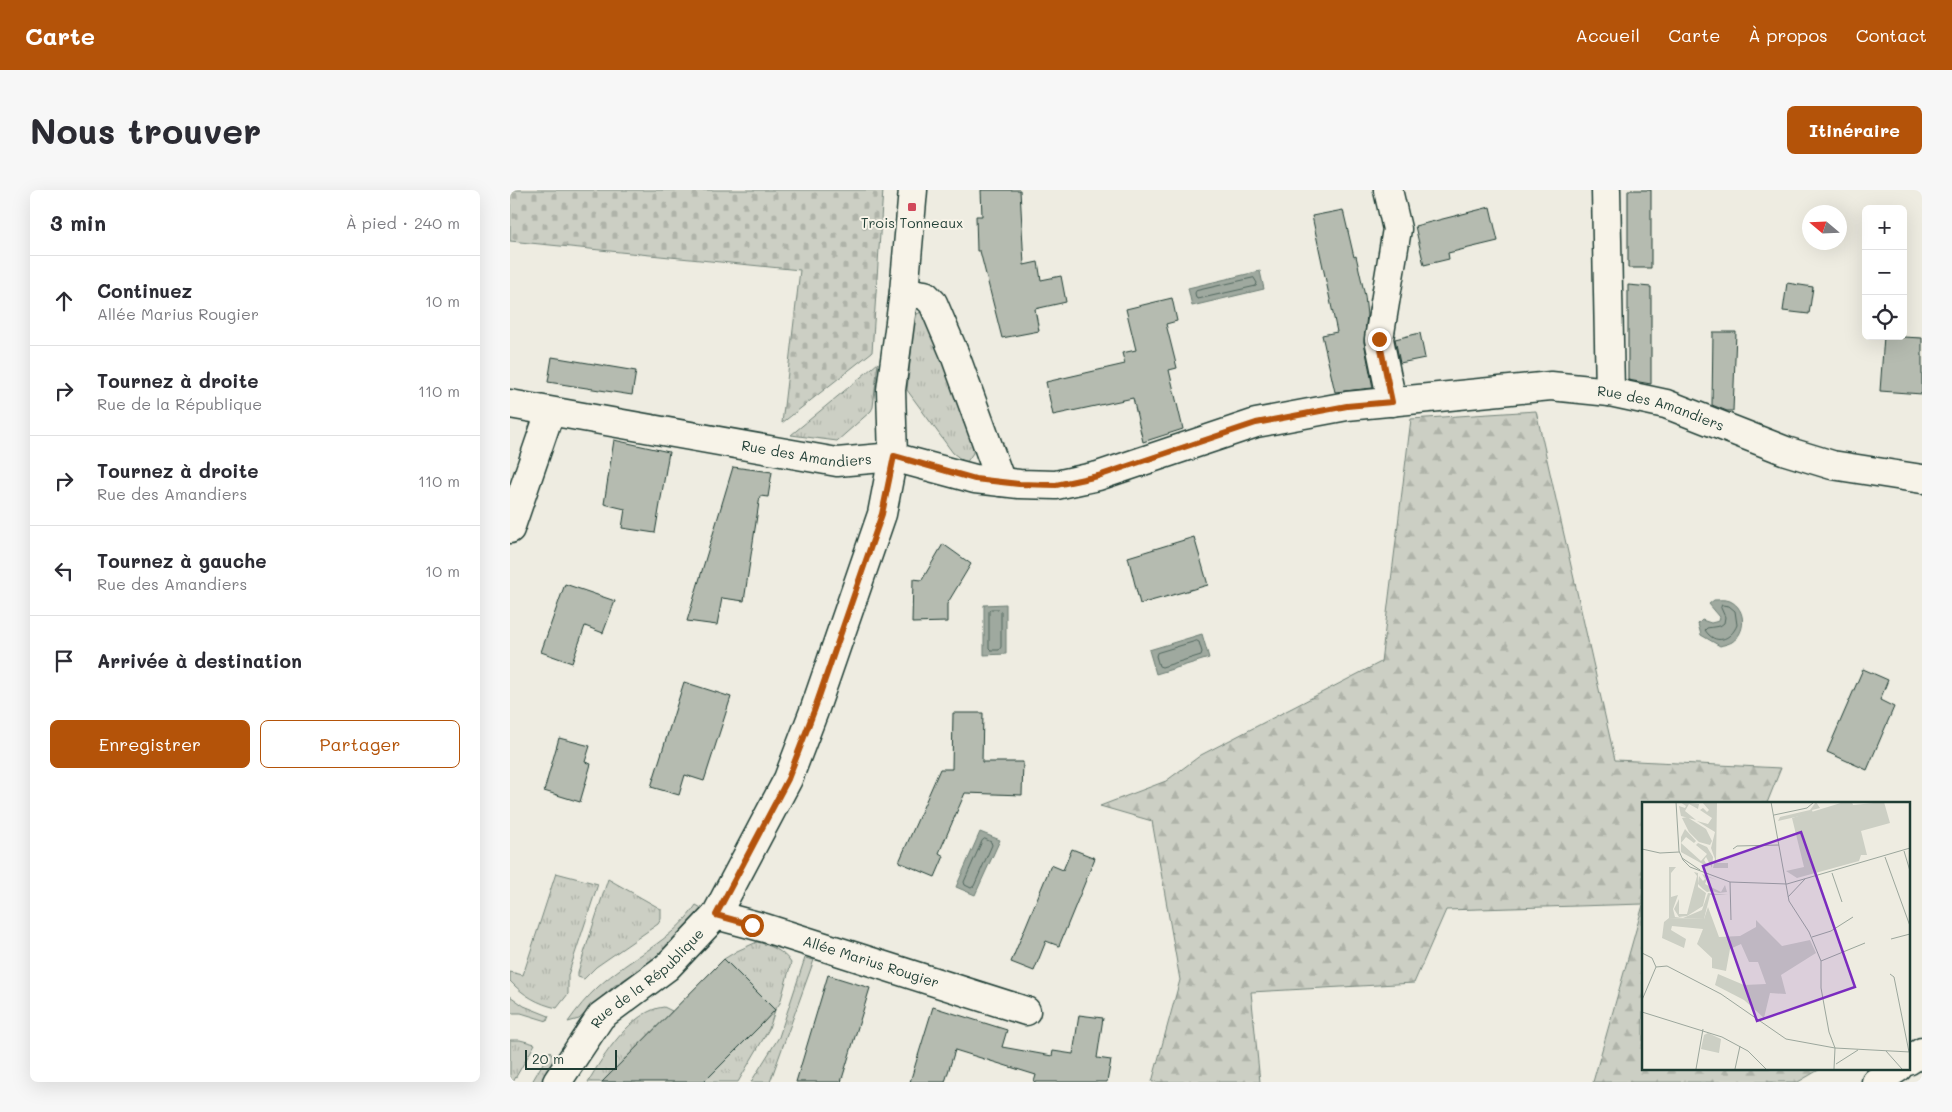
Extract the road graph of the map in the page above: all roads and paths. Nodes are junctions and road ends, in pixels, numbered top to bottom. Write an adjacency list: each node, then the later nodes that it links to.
1 (913, 190): 4 (street, Rue de la République)
2 (1388, 190): 6 (street)
3 (1606, 190): 5 (street)
4 (904, 292): 9 (street, Rue de la République); 11 (street)
5 (1610, 392): 6 (street, Rue des Amandiers); 10 (street, Rue des Amandiers)
6 (1392, 402): 11 (street, Rue des Amandiers)
7 (510, 404): 8 (street, Rue des Amandiers)
8 (550, 412): 9 (street, Rue des Amandiers); 12 (street)
9 (894, 456): 11 (street, Rue des Amandiers); 13 (street, Rue de la République)
10 (1922, 479)
11 (1001, 482)
12 (510, 529)
13 (716, 915): 14 (street, Allée Marius Rougier); 18 (street, Rue de la République)
14 (1026, 1011)
15 (1922, 1052): 16 (street)
16 (1910, 1060)
17 (1895, 1070): 19 (street)
18 (557, 1082)
19 (1876, 1082)

